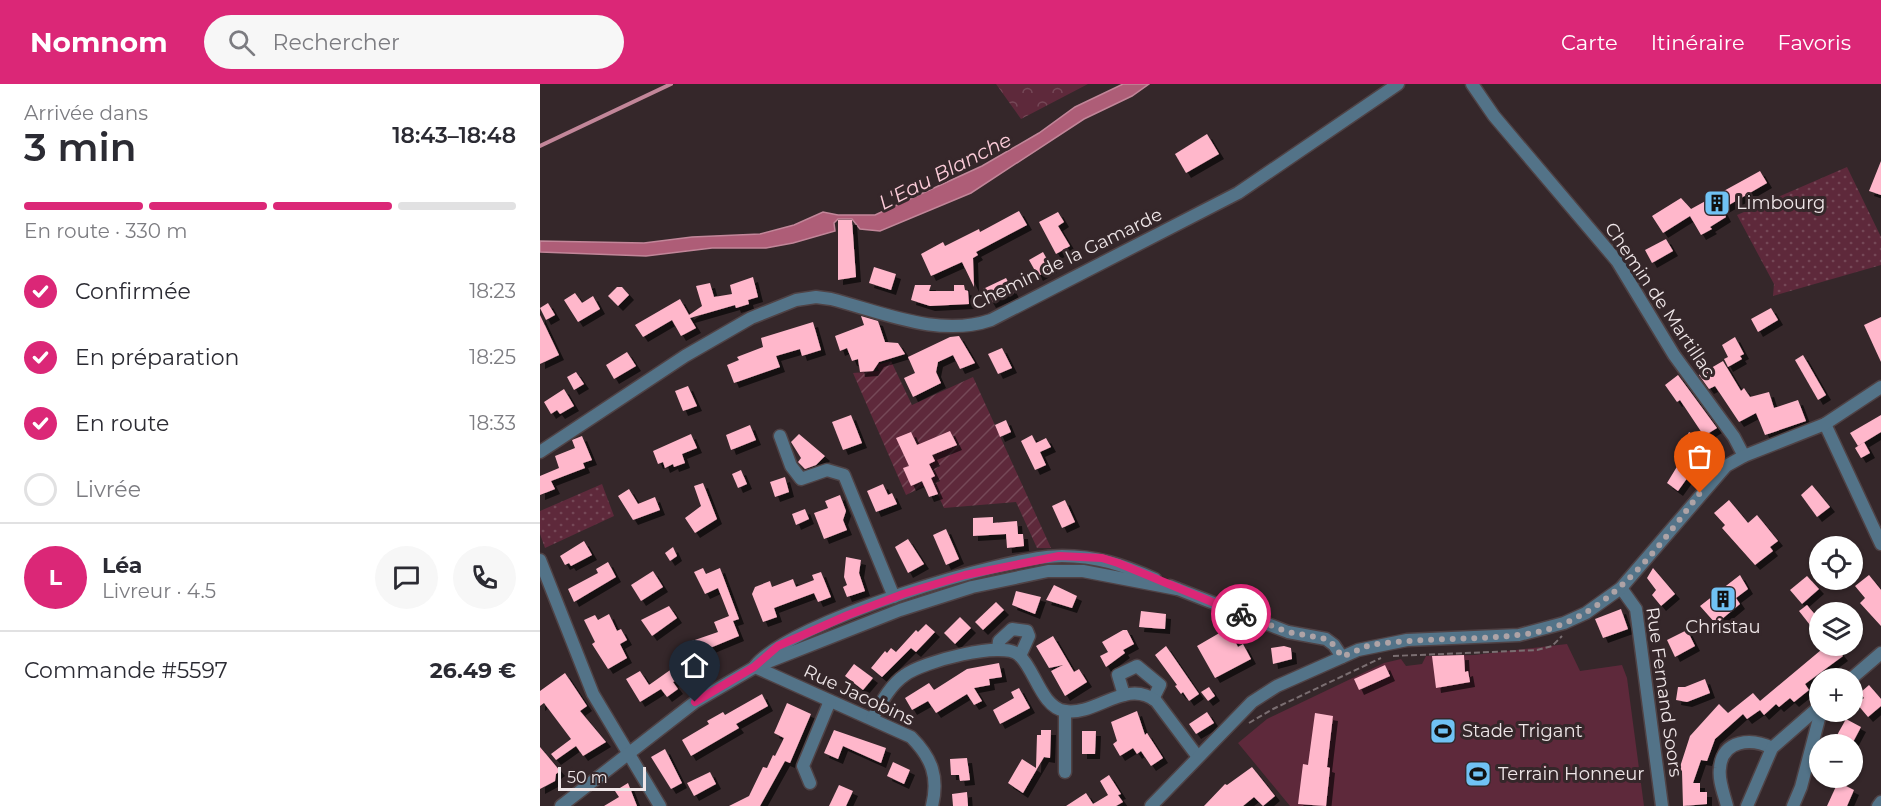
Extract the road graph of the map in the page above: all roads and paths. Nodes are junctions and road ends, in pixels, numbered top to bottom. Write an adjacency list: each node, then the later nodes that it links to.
1 (1398, 84): 6 (street, Chemin de la Gamarde)
2 (1472, 84): 7 (street, Chemin de Martillac)
3 (1881, 387): 4 (street)
4 (1824, 424): 7 (street); 8 (street)
5 (780, 435): 12 (street)
6 (540, 453)
7 (1744, 456): 10 (street)
8 (1881, 544)
9 (540, 560): 29 (street)
10 (1621, 588): 13 (street); 38 (street, Rue Fernand Soors)
11 (1177, 589): 12 (street); 17 (street); 18 (street)
12 (894, 597): 18 (street)
13 (1564, 623): 17 (street); 27 (path)
14 (998, 649): 16 (street); 16 (street); 25 (street)
15 (1881, 653): 19 (street)
16 (1020, 656): 23 (street)
17 (1342, 657): 30 (street)
18 (754, 667): 22 (street, Rue Jacobins); 29 (street)
19 (1863, 669)
20 (1124, 695): 21 (street); 21 (street); 23 (street)
21 (1153, 699): 30 (street)
22 (830, 701): 25 (street, Rue Jacobins); 32 (street)
23 (1065, 711): 31 (street)
24 (1809, 716): 28 (street)
25 (872, 719): 36 (street, Rue Jacobins)
26 (1818, 722): 41 (street)
27 (1244, 726)
28 (1772, 748): 39 (street); 40 (street)
29 (628, 753): 34 (street); 35 (street)
30 (1198, 757): 37 (street)
31 (1065, 772)
32 (810, 783)
33 (1881, 802): 42 (street)
34 (561, 806)
35 (660, 806)
36 (932, 806)
37 (1151, 806)
38 (1662, 806)
39 (1727, 806)
40 (1746, 806)
41 (1793, 806)
42 (1878, 806)

